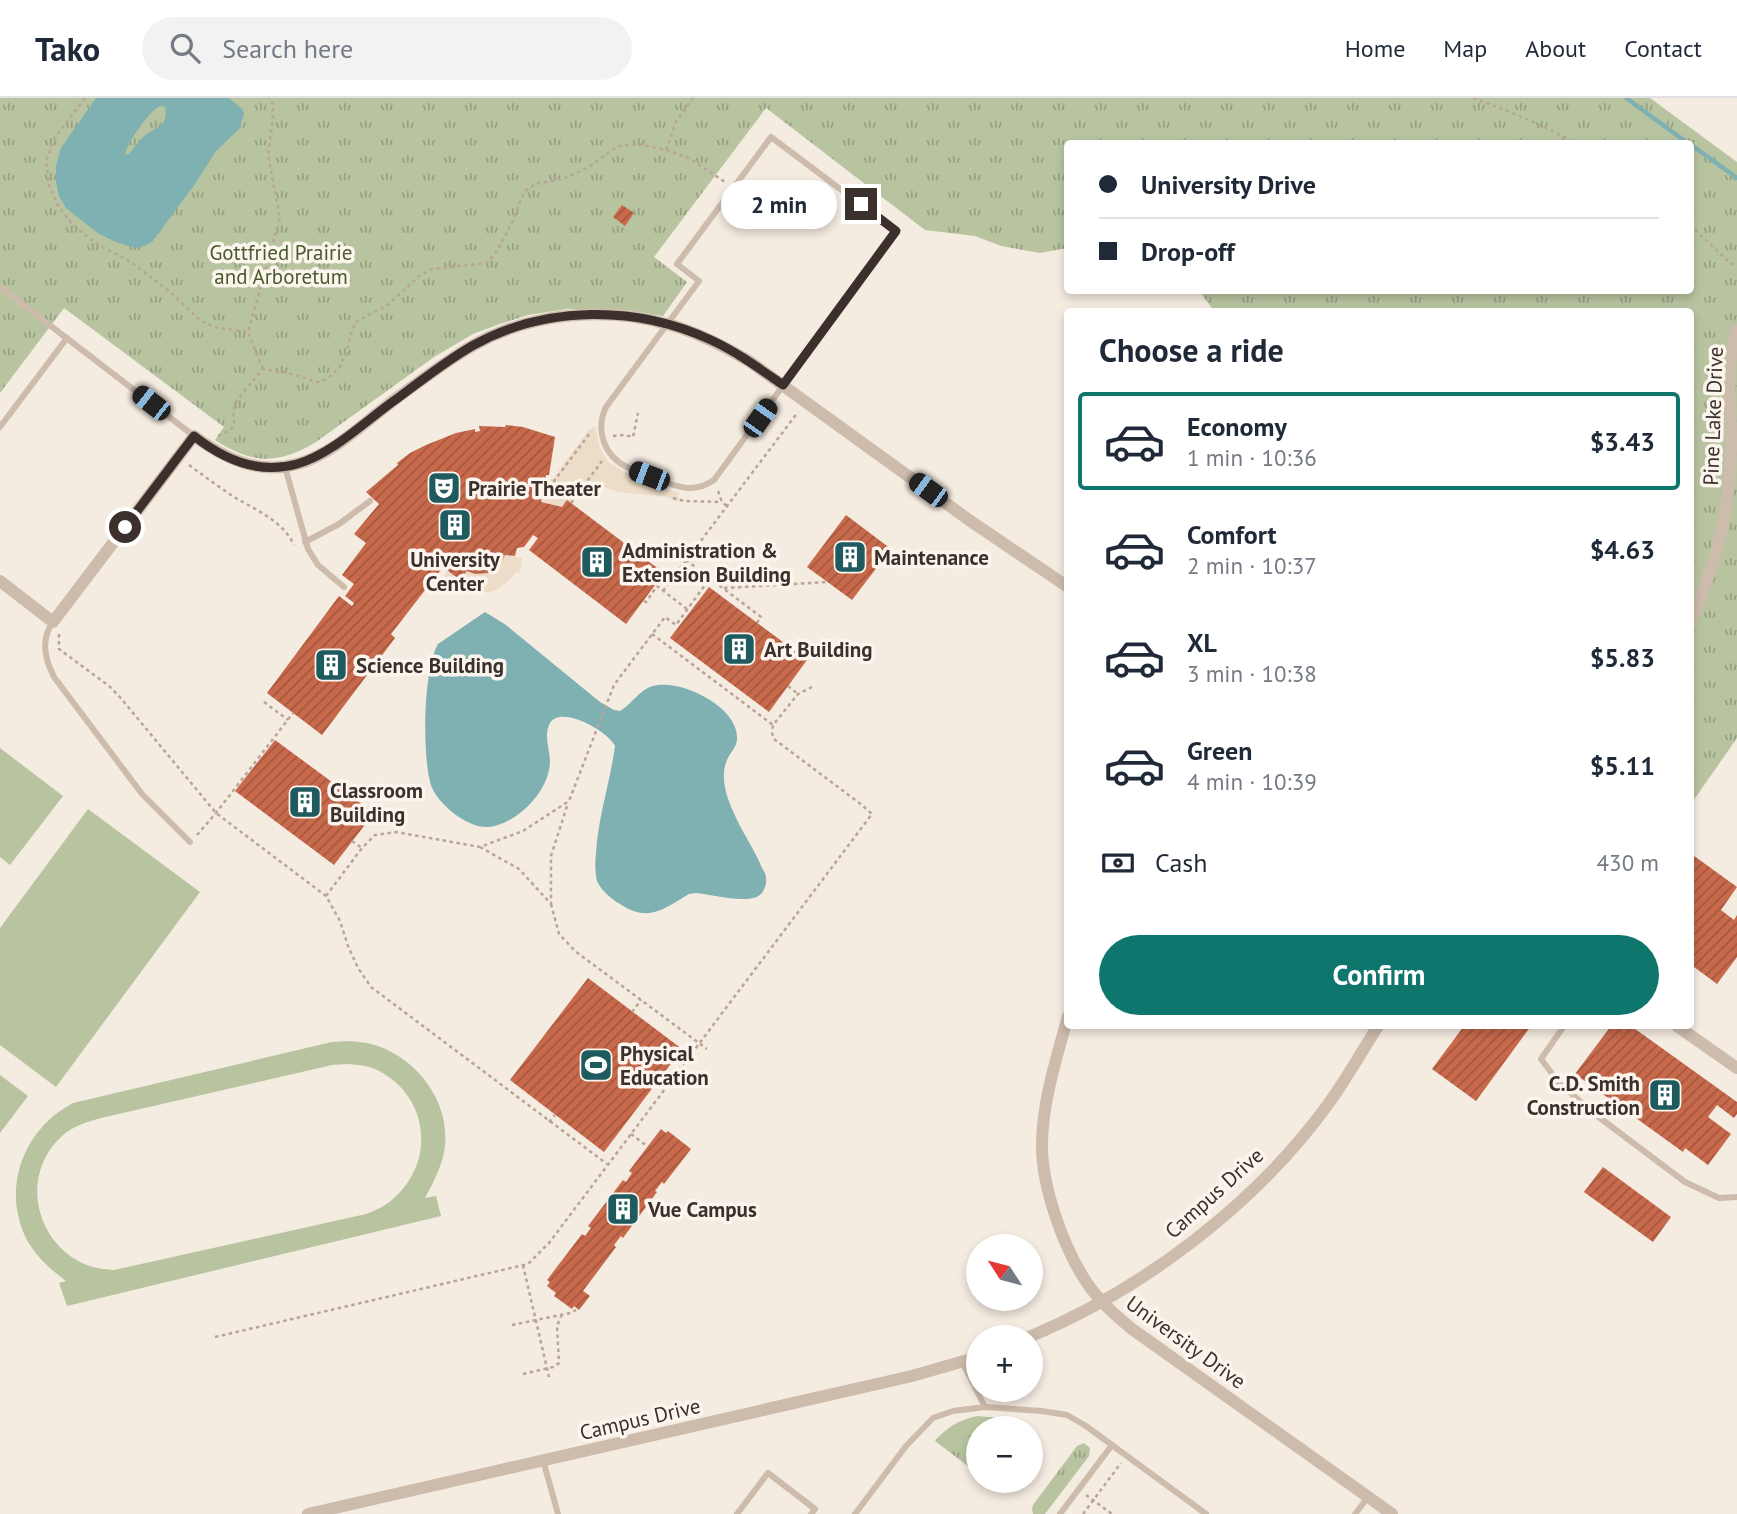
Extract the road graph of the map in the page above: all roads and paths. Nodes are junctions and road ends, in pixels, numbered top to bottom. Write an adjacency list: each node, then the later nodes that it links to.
1 (85, 98): 13 (path)
2 (269, 98): 13 (path)
3 (693, 98): 6 (path)
4 (1473, 98): 5 (path)
5 (1570, 140)
6 (666, 150): 7 (path); 15 (path)
7 (734, 187): 11 (lane); 16 (lane)
8 (1694, 229): 9 (path)
9 (1737, 267)
10 (0, 287): 14 (lane)
11 (668, 324): 16 (street); 20 (lane); 24 (street)
12 (1737, 330): 46 (street, Pine Lake Drive)
13 (248, 332): 15 (path)
14 (67, 338): 19 (lane); 21 (lane)
15 (263, 369): 21 (path)
16 (783, 385): 17 (street); 20 (lane)
17 (805, 402): 31 (path); 40 (street)
18 (638, 413): 20 (path)
19 (0, 427)
20 (603, 438): 26 (path)
21 (198, 439): 22 (street); 24 (street)
22 (177, 457): 33 (path); 47 (street)
23 (606, 465): 30 (path)
24 (285, 467): 32 (lane)
25 (543, 488): 26 (path)
26 (548, 489): 29 (path)
27 (664, 494): 31 (path)
28 (370, 501): 32 (lane)
29 (565, 502)
30 (571, 503)
31 (727, 506): 34 (path)
32 (305, 542): 41 (lane)
33 (296, 549)
34 (686, 560): 36 (path); 43 (path)
35 (445, 576): 37 (path)
36 (710, 578): 42 (path); 45 (path)
37 (433, 579)
38 (0, 581): 47 (street)
39 (828, 582): 42 (path)
40 (1064, 584)
41 (344, 587)
42 (723, 588): 48 (path)
43 (663, 591): 44 (path); 45 (path)
44 (644, 601)
45 (687, 610): 49 (path)
46 (1694, 614)
47 (53, 622): 58 (path); 60 (lane)
48 (757, 623)
49 (652, 634): 56 (path); 57 (path)
50 (788, 686): 52 (path)
51 (814, 686): 52 (path)
52 (799, 694): 56 (path)
53 (264, 702): 55 (path)
54 (293, 713): 55 (path)
55 (288, 720): 58 (path)
56 (773, 725): 71 (path)
57 (569, 801): 61 (path); 64 (path)
58 (216, 813): 60 (path); 63 (path)
59 (352, 841): 62 (path)
60 (190, 842)
61 (480, 847): 62 (path); 64 (path)
62 (362, 848): 63 (path)
63 (326, 896): 75 (path)
64 (551, 904): 65 (path)
65 (642, 999): 66 (path); 71 (path)
66 (632, 1012)
67 (1065, 1029): 81 (street, University Drive)
68 (1376, 1029): 81 (street, Campus Drive)
69 (1562, 1029): 79 (lane)
70 (1681, 1029): 73 (street)
71 (699, 1044): 72 (path); 76 (path)
72 (707, 1049)
73 (1737, 1068)
74 (555, 1115): 75 (path)
75 (549, 1122): 78 (path)
76 (631, 1134): 77 (path); 78 (path)
77 (647, 1146)
78 (608, 1165): 80 (path)
79 (1737, 1197)
80 (523, 1265): 84 (path); 87 (path)
81 (1102, 1302): 86 (street, Campus Drive); 98 (street, University Drive)
82 (576, 1310): 83 (path)
83 (562, 1314): 84 (path); 90 (path)
84 (536, 1320): 85 (path); 90 (path)
85 (512, 1325)
86 (1043, 1330)
87 (215, 1336)
88 (966, 1361): 89 (street, Campus Drive)
89 (962, 1362): 93 (lane); 96 (street, Campus Drive)
90 (547, 1369): 91 (path); 92 (path)
91 (523, 1374)
92 (549, 1377)
93 (985, 1407): 94 (lane); 104 (lane)
94 (1112, 1445): 95 (lane); 97 (lane)
95 (1127, 1456): 99 (path); 108 (lane)
96 (543, 1460): 100 (street, Campus Drive); 101 (lane)
97 (1079, 1490): 99 (path); 105 (lane)
98 (1368, 1497): 109 (lane); 110 (street, University Drive)
99 (1093, 1500): 106 (path); 107 (path)
100 (308, 1514)
101 (558, 1514)
102 (737, 1514): 103 (lane)
103 (811, 1514)
104 (855, 1514)
105 (1060, 1514)
106 (1083, 1514)
107 (1112, 1514)
108 (1206, 1514)
109 (1355, 1514)
110 (1392, 1514)

